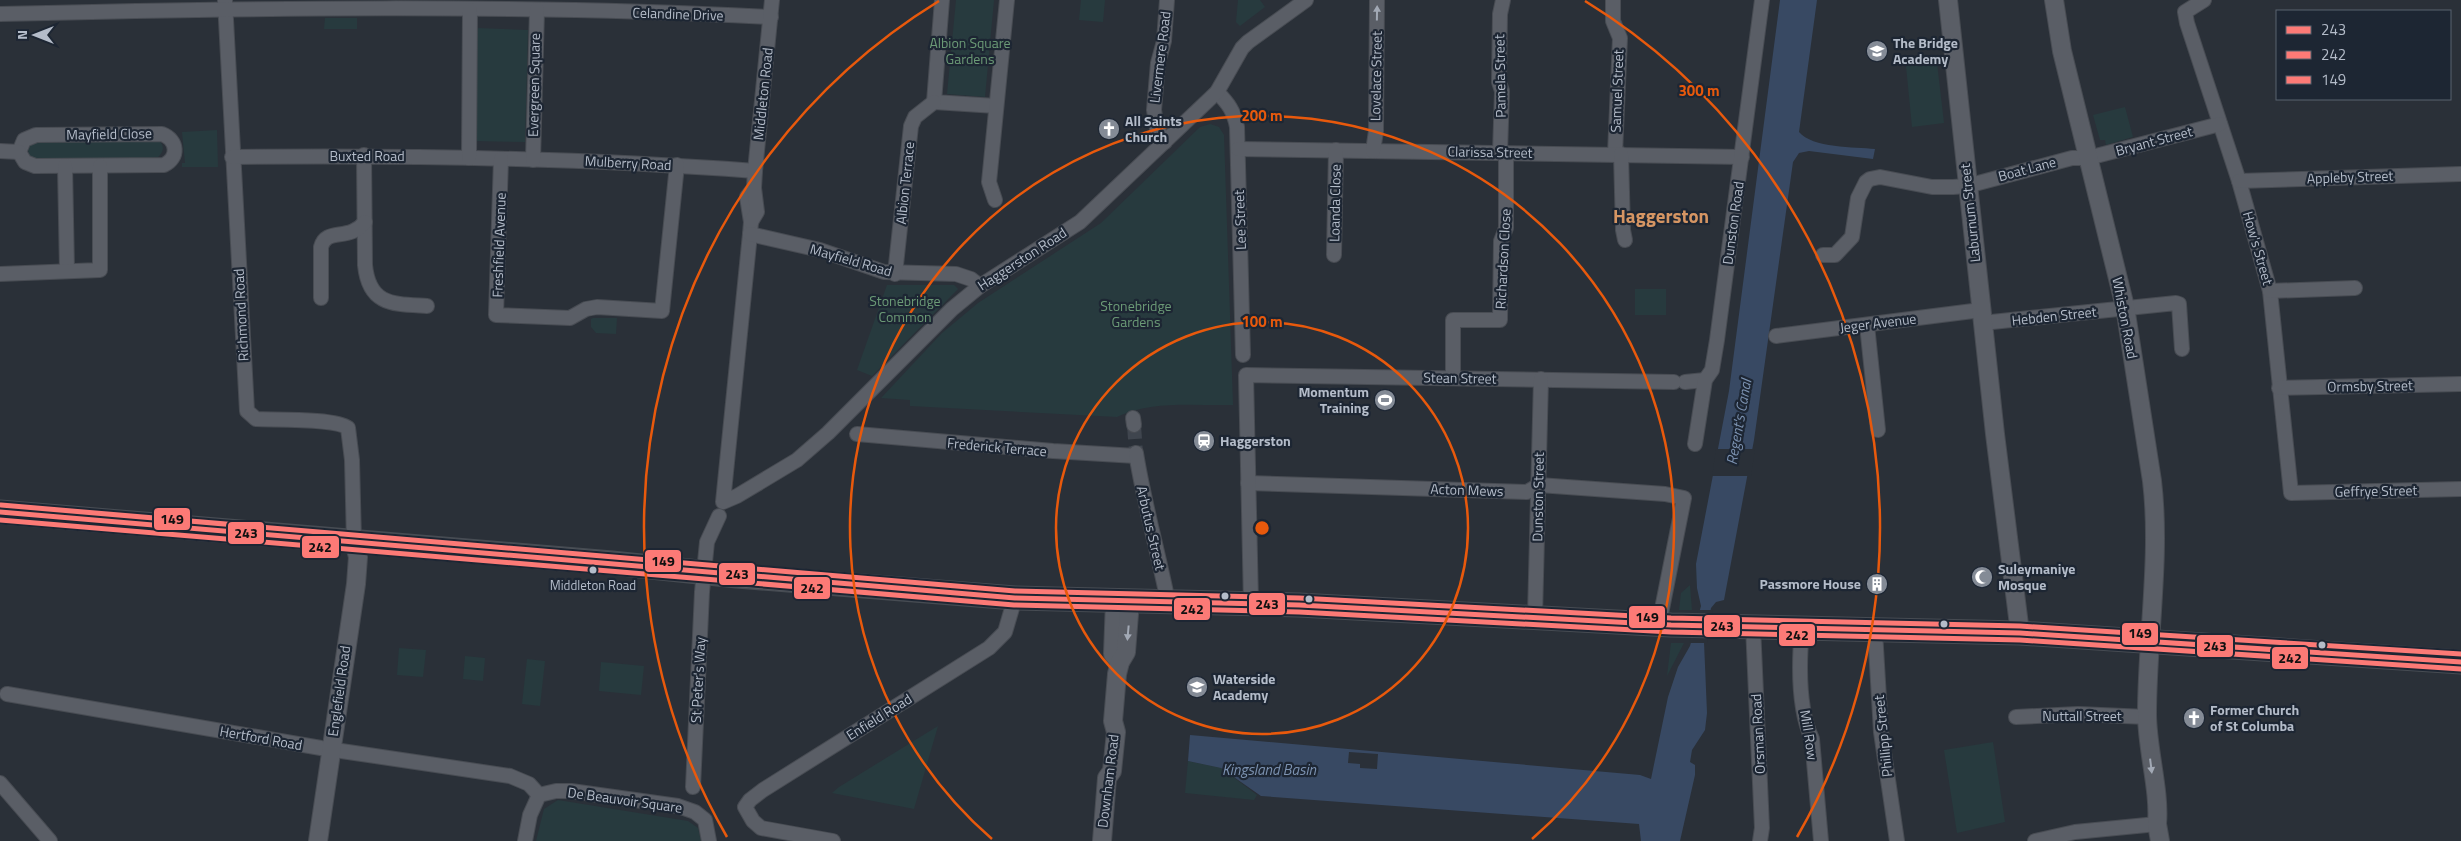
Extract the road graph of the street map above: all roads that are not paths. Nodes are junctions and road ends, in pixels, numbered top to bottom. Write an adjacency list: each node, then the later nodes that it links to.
1 (772, 0): 18 (street, Middleton Road)
2 (942, 0): 20 (street)
3 (1008, 0): 21 (street)
4 (1167, 0): 23 (street, Livermere Road)
5 (1306, 0): 19 (street, Haggerston Road)
6 (1377, 0): 27 (street, Lovelace Street, one-way to 6)
7 (1502, 0): 29 (street, Pamela Street)
8 (1613, 0): 30 (street, Samuel Street)
9 (1762, 0): 33 (street, Dunston Road)
10 (1948, 0): 44 (street, Laburnum Street)
11 (2054, 0): 35 (street, Whiston Road)
12 (2204, 0): 22 (street, How's Street)
13 (225, 4): 15 (street, Celandine Drive); 17 (street, Celandine Drive); 32 (street, Richmond Road)
14 (504, 5): 15 (street, Celandine Drive); 16 (street, Celandine Drive)
15 (470, 10): 34 (street)
16 (536, 10): 18 (street, Celandine Drive); 37 (street, Evergreen Square)
17 (0, 14)
18 (771, 17): 41 (street, Middleton Road)
19 (1217, 92): 23 (street, Haggerston Road); 24 (street, Lee Street)
20 (934, 102): 21 (street); 53 (street, Albion Terrace)
21 (996, 106): 45 (street)
22 (2220, 124): 35 (street, Bryant Street); 43 (street, How's Street)
23 (1165, 142): 54 (street, Haggerston Road)
24 (1238, 149): 25 (street, Clarissa Street); 64 (street, Lee Street)
25 (1336, 150): 27 (street, Clarissa Street); 50 (street, Loanda Close)
26 (0, 151): 28 (street)
27 (1373, 151): 29 (street, Clarissa Street)
28 (19, 152): 39 (street, Mayfield Close); 40 (street, Mayfield Close)
29 (1503, 153): 30 (street, Clarissa Street); 65 (street, Richardson Close)
30 (1618, 154): 33 (street, Clarissa Street); 48 (street, Samuel Street)
31 (364, 155): 32 (street, Buxted Road); 34 (street, Buxted Road); 46 (street)
32 (232, 157): 81 (street, Richmond Road)
33 (1742, 157): 67 (street, Dunston Road)
34 (469, 158): 36 (street, Buxted Road)
35 (2088, 158): 44 (street, Boat Lane); 59 (street, Whiston Road)
36 (501, 159): 37 (street, Mulberry Road); 38 (street, Freshfield Avenue)
37 (533, 160): 38 (street, Mulberry Road)
38 (677, 165): 41 (street, Mulberry Road)
39 (65, 166): 40 (street, Mayfield Close); 51 (street)
40 (100, 166): 51 (street)
41 (754, 171): 47 (street, Middleton Road)
42 (2461, 174): 43 (street, Appleby Street)
43 (2239, 181): 56 (street, How's Street)
44 (1967, 186): 49 (street, Boat Lane); 60 (street, Laburnum Street)
45 (995, 200)
46 (365, 222): 57 (street); 58 (street)
47 (750, 228): 53 (street, Mayfield Road); 78 (street, Middleton Road)
48 (1625, 240)
49 (1823, 255)
50 (1334, 256)
51 (67, 271): 52 (street)
52 (0, 274)
53 (895, 274): 54 (street, Mayfield Road)
54 (980, 286): 78 (street, Haggerston Road)
55 (2355, 288): 56 (street)
56 (2270, 291): 69 (street, How's Street)
57 (321, 298)
58 (427, 306)
59 (2125, 307): 60 (street, Hebden Street); 63 (street, Hebden Street); 93 (street, Whiston Road)
60 (1982, 317): 61 (street, Jeger Avenue); 92 (street, Laburnum Street)
61 (1867, 324): 62 (street, Jeger Avenue); 70 (street)
62 (1776, 336)
63 (2182, 348)
64 (1244, 355)
65 (1453, 378): 66 (street, Stean Street); 74 (street, Stean Street)
66 (1541, 379): 67 (street, Stean Street); 75 (street, Dunston Street)
67 (1705, 380): 72 (street, Dunston Road)
68 (2461, 384): 69 (street, Ormsby Street)
69 (2279, 388): 77 (street, How's Street)
70 (1878, 430)
71 (857, 434): 73 (street, Frederick Terrace)
72 (1695, 444)
73 (1136, 455): 85 (street, Arbutus Street)
74 (1248, 483): 75 (street, Acton Mews); 86 (street)
75 (1539, 485): 87 (street, Dunston Street); 88 (street, Acton Mews)
76 (2461, 489): 77 (street, Geffrye Street)
77 (2291, 493)
78 (723, 502)
79 (0, 512): 81 (highway)
80 (719, 516): 82 (street)
81 (354, 541): 82 (highway); 98 (street, Englefield Road)
82 (704, 573): 83 (highway); 100 (street, St Peter's Way)
83 (1015, 598): 84 (highway); 107 (street, Enfield Road)
84 (1123, 601): 85 (highway); 108 (street, Downham Road)
85 (1168, 602): 86 (highway)
86 (1251, 603): 87 (highway)
87 (1535, 616): 88 (highway)
88 (1669, 625): 89 (highway)
89 (1753, 626): 90 (highway); 109 (street, Orsman Road)
90 (1802, 628): 91 (highway); 110 (street, Mill Row)
91 (1874, 631): 92 (highway); 111 (street, Phillipp Street)
92 (2020, 633): 93 (highway)
93 (2150, 641): 94 (highway); 97 (street)
94 (2461, 662)
95 (7, 694): 98 (street, Hertford Road)
96 (2016, 717): 97 (street, Nuttall Street)
97 (2147, 717): 102 (street, one-way to 102)
98 (331, 750): 101 (street, Hertford Road); 104 (street, Englefield Road)
99 (0, 783): 103 (street)
100 (693, 787)
101 (540, 795): 105 (street); 106 (street, De Beauvoir Square)
102 (2158, 832): 112 (street)
103 (50, 841)
104 (318, 841)
105 (525, 841)
106 (709, 841)
107 (833, 841)
108 (1102, 841)
109 (1760, 841)
110 (1821, 841)
111 (1897, 841)
112 (2035, 841)

